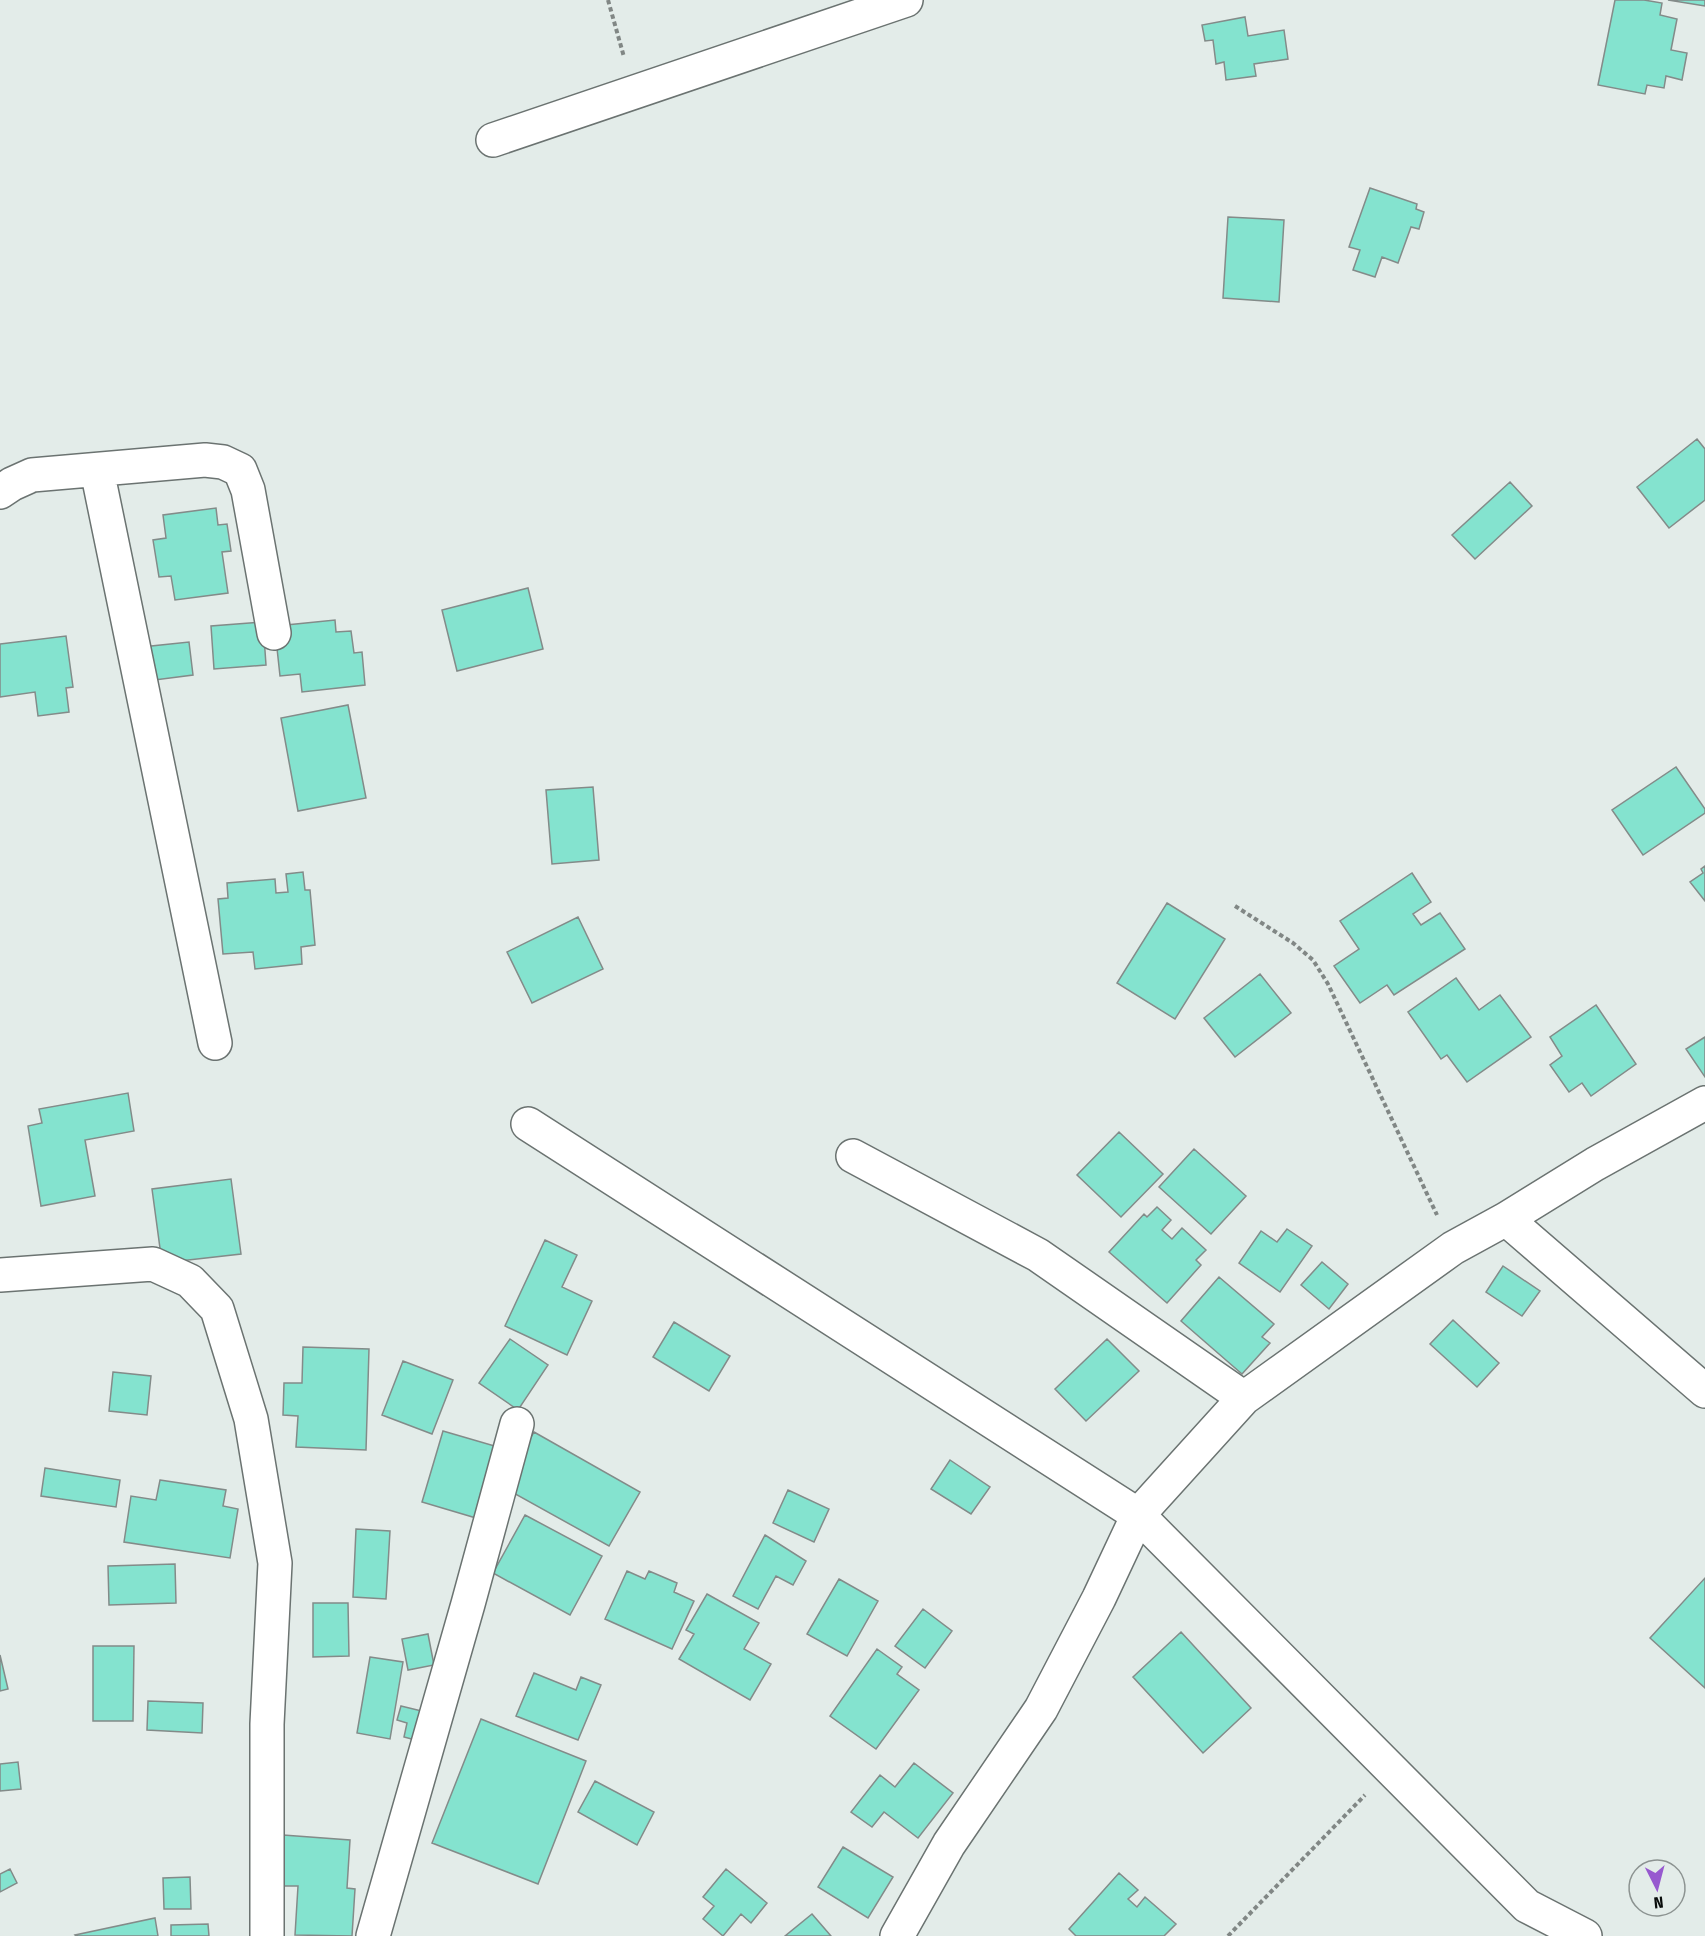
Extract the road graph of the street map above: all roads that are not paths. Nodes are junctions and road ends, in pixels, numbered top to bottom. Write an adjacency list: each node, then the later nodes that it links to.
1 (906, 0): 2 (street)
2 (493, 140)
3 (98, 470): 4 (street); 5 (street); 6 (street)
4 (0, 492)
5 (274, 633)
6 (214, 1043)
7 (1705, 1103): 10 (street)
8 (528, 1124): 15 (street)
9 (853, 1156): 13 (street)
10 (1506, 1219): 12 (street); 13 (street)
11 (0, 1275): 16 (street)
12 (1705, 1391)
13 (1244, 1398): 15 (street)
14 (517, 1424): 17 (street)
15 (1138, 1515): 18 (street); 19 (street)
16 (267, 1936)
17 (374, 1936)
18 (897, 1936)
19 (1585, 1936)

